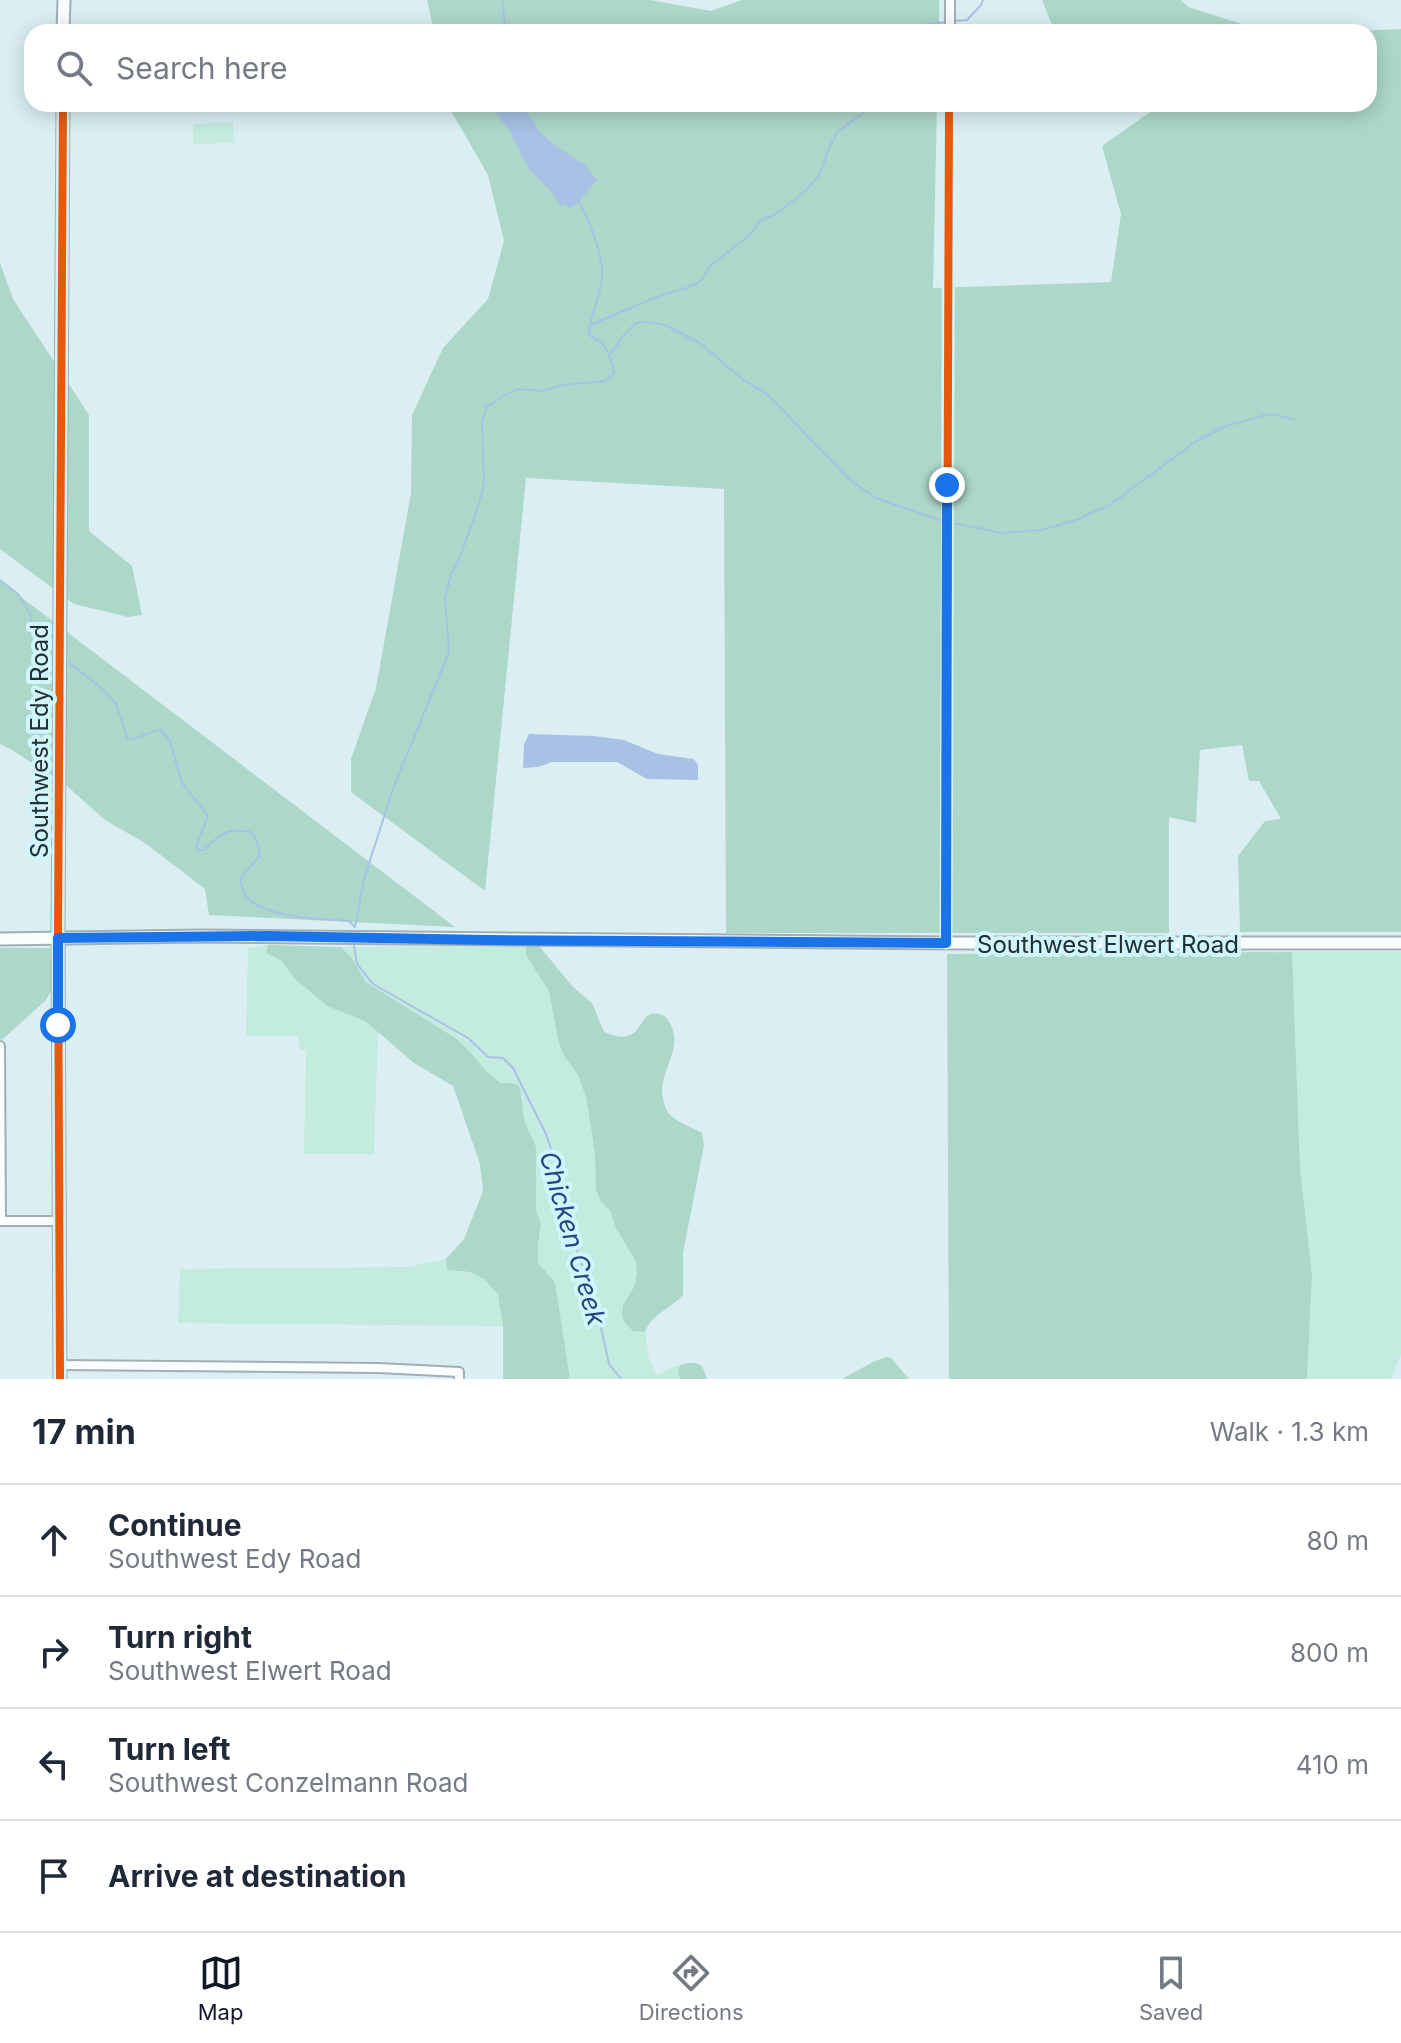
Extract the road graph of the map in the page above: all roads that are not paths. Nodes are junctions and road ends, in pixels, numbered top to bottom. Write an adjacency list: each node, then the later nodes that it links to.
1 (64, 0): 3 (main road)
2 (950, 0): 4 (street)
3 (63, 24)
4 (950, 24)
5 (63, 112): 7 (main road, Southwest Edy Road)
6 (949, 112): 9 (street)
7 (58, 938): 8 (main road, Southwest Elwert Road); 9 (main road, Southwest Elwert Road); 13 (main road, Southwest Edy Road)
8 (0, 939)
9 (946, 943): 10 (main road, Southwest Elwert Road)
10 (1401, 943)
11 (0, 1046): 12 (street)
12 (1, 1221): 13 (street)
13 (59, 1221): 14 (main road, Southwest Edy Road)
14 (60, 1365): 15 (street); 17 (main road, Southwest Edy Road)
15 (219, 1366): 16 (street); 18 (street)
16 (378, 1368): 19 (street); 20 (street)
17 (60, 1379)
18 (219, 1379)
19 (378, 1379)
20 (459, 1379)

